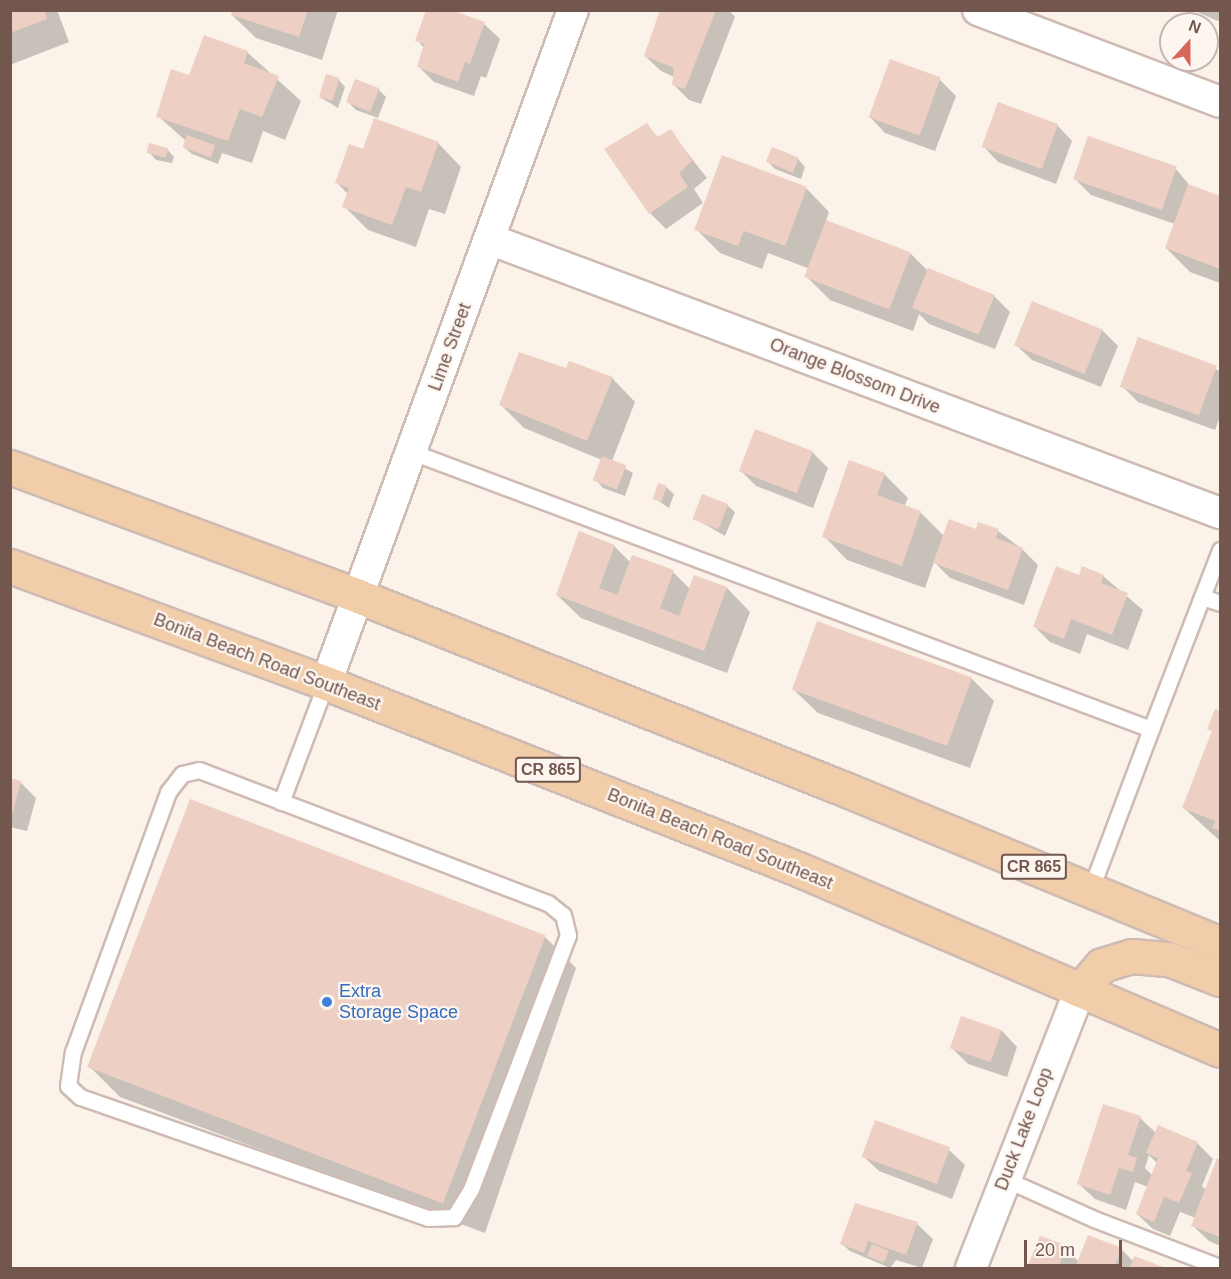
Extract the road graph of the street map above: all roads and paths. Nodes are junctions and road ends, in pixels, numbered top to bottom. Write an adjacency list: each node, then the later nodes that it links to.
1 (573, 10): 4 (street, Lime Street)
2 (978, 10): 3 (street)
3 (1221, 102)
4 (489, 239): 5 (street, Lime Street); 7 (street, Orange Blossom Drive)
5 (412, 452): 10 (street, Lime Street); 14 (lane)
6 (10, 467): 10 (main road, CR 865)
7 (1221, 513)
8 (1221, 550): 11 (lane)
9 (10, 566): 13 (main road, Bonita Beach Road Southeast / CR 865)
10 (358, 596): 13 (street, Lime Street); 16 (main road, CR 865)
11 (1202, 597): 12 (lane); 14 (lane)
12 (1221, 603)
13 (326, 683): 15 (lane); 19 (main road, Bonita Beach Road Southeast / CR 865)
14 (1151, 729): 16 (lane)
15 (281, 802): 15 (lane)
16 (1090, 891): 17 (main road, CR 865)
17 (1221, 944)
18 (1221, 979): 19 (main road)
19 (1080, 990): 20 (main road, Bonita Beach Road Southeast / CR 865); 21 (street, Duck Lake Loop)
20 (1221, 1050)
21 (1005, 1179): 22 (lane); 23 (street, Duck Lake Loop)
22 (1221, 1267)
23 (971, 1269)

